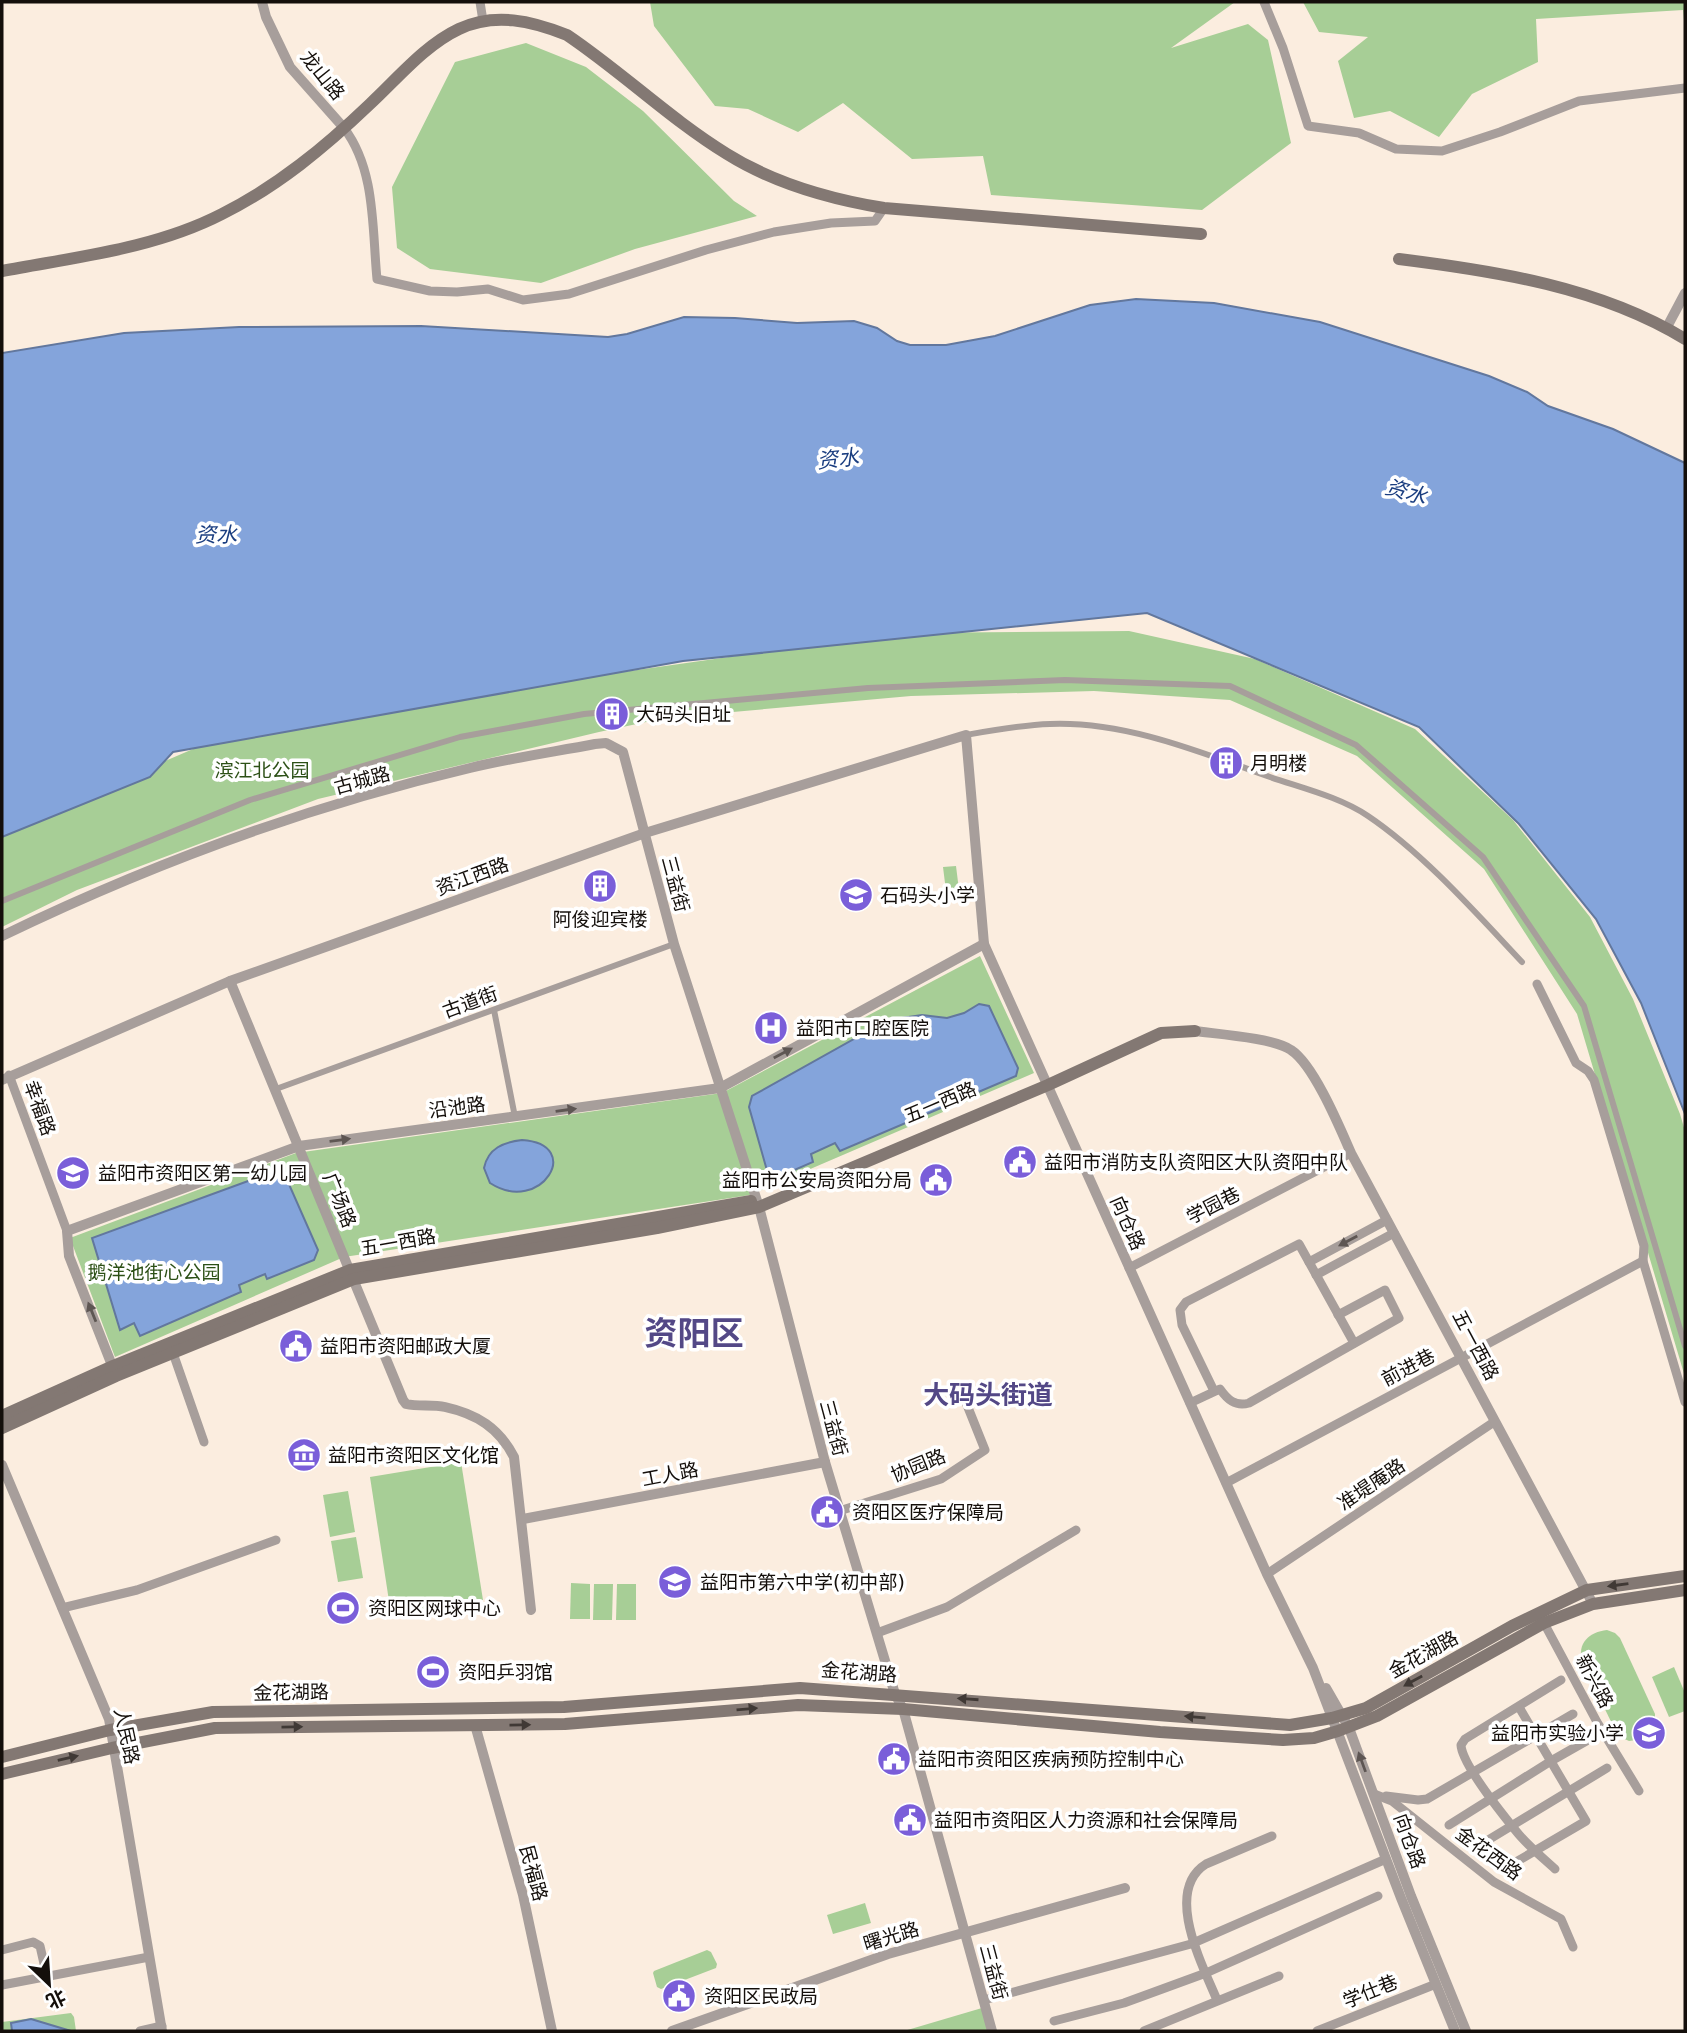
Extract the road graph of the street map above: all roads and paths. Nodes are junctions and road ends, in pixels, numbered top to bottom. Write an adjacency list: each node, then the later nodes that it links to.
1 (262, 2): 6 (street, 龙山路)
2 (480, 2): 4 (street)
3 (1264, 2): 5 (street)
4 (483, 21): 6 (main road); 7 (main road)
5 (1685, 88)
6 (345, 128): 7 (street); 10 (main road)
7 (884, 208): 8 (main road)
8 (1201, 234)
9 (1399, 259): 12 (main road)
10 (2, 271)
11 (1685, 293): 12 (street)
12 (1667, 327): 13 (main road)
13 (1685, 339)
14 (966, 735): 15 (street, 资江西路); 19 (street, 向仓路); 20 (street)
15 (645, 833): 17 (street, 古城路); 18 (street, 三益街); 21 (street, 资江西路)
16 (2, 901): 43 (street)
17 (2, 936)
18 (674, 944): 23 (street, 古道街); 27 (street, 三益街)
19 (984, 944): 26 (street, 向仓路); 27 (street, 沿池路, one-way to 19)
20 (1522, 962)
21 (230, 981): 25 (street, 资江西路); 28 (street, 广场路)
22 (1536, 984): 36 (street)
23 (494, 1010): 28 (street, 古道街); 29 (street)
24 (1195, 1031): 26 (main road, 五一西路); 31 (street, 五一西路)
25 (5, 1077): 34 (street, 幸福路)
26 (1046, 1082): 32 (main road, 五一西路); 38 (street, 向仓路)
27 (720, 1088): 29 (street, 沿池路, one-way to 27); 32 (street, 三益街)
28 (276, 1090): 30 (street, 广场路)
29 (515, 1117): 30 (street, 沿池路, one-way to 29)
30 (299, 1146): 34 (street, 沿池路); 39 (street, 广场路)
31 (1351, 1153): 33 (street, 五一西路); 38 (street, 学园巷)
32 (758, 1204): 39 (main road, 五一西路); 55 (street, 三益街)
33 (1387, 1220): 35 (street, 五一西路); 37 (street, one-way to 37)
34 (67, 1231): 46 (street, one-way to 34)
35 (1394, 1233): 40 (street); 45 (street, 五一西路)
36 (1643, 1261): 45 (street, 前进巷); 49 (street)
37 (1309, 1262): 40 (street); 48 (street)
38 (1129, 1268): 50 (street, 向仓路)
39 (352, 1274): 44 (main road); 46 (main road, 五一西路); 59 (street, 广场路)
40 (1316, 1275): 41 (street)
41 (1338, 1315): 42 (street); 42 (street)
42 (1354, 1343): 48 (street)
43 (1685, 1346)
44 (173, 1353): 46 (main road); 54 (street)
45 (1461, 1358): 52 (street, 五一西路); 57 (street, 前进巷)
46 (115, 1371): 51 (main road, 五一西路); 53 (main road)
47 (961, 1390): 58 (street, 协园路)
48 (1214, 1391): 50 (street)
49 (1685, 1402)
50 (1190, 1403): 57 (street, 向仓路)
51 (2, 1416)
52 (1494, 1422): 62 (street, 准堤庵路); 64 (street, 五一西路)
53 (2, 1428)
54 (204, 1442)
55 (824, 1462): 58 (street, 三益街); 59 (street, 工人路)
56 (2, 1465): 67 (street, 人民路)
57 (1226, 1483): 62 (street, 向仓路)
58 (839, 1511): 70 (street, 三益街)
59 (523, 1519): 68 (street, 广场路)
60 (1076, 1530): 70 (street)
61 (276, 1540): 67 (street)
62 (1268, 1574): 76 (street, 向仓路)
63 (1685, 1576): 64 (main road, 金花湖路, one-way to 64)
64 (1587, 1590): 66 (street, 五一西路); 76 (main road, 金花湖路, one-way to 76)
65 (1685, 1590): 66 (main road)
66 (1593, 1604): 69 (main road)
67 (62, 1608): 78 (street, 人民路)
68 (531, 1610)
69 (1544, 1623): 79 (main road); 89 (street, 新兴路)
70 (877, 1633): 72 (street, 三益街)
71 (1561, 1680): 73 (street)
72 (895, 1693): 74 (street, 三益街); 76 (main road, 金花湖路, one-way to 72); 78 (main road, 金花湖路)
73 (1519, 1707): 80 (street); 86 (street)
74 (903, 1709): 77 (main road, one-way to 74); 79 (main road); 102 (street, 三益街)
75 (1573, 1714): 80 (street)
76 (1338, 1716): 79 (street, 向仓路)
77 (475, 1726): 82 (main road, one-way to 77); 117 (street, 民福路)
78 (110, 1730): 82 (street, 人民路); 83 (main road, 金花湖路)
79 (1344, 1730): 90 (street, 向仓路, one-way to 79); 97 (street, 向仓路)
80 (1536, 1735): 84 (street); 86 (street)
81 (1595, 1736): 84 (street)
82 (113, 1748): 87 (main road, one-way to 82); 106 (street, 人民路)
83 (2, 1757)
84 (1551, 1761): 88 (street); 91 (street)
85 (1607, 1768): 88 (street)
86 (1473, 1772): 90 (street); 91 (street)
87 (2, 1774)
88 (1568, 1791): 92 (street); 96 (street)
89 (1639, 1791)
90 (1374, 1794): 104 (street, 金花西路); 123 (street, 向仓路)
91 (1492, 1798): 92 (street); 93 (street)
92 (1511, 1824): 95 (street); 96 (street)
93 (1449, 1825)
94 (1272, 1836): 103 (street)
95 (1475, 1848)
96 (1535, 1850): 98 (street); 99 (street)
97 (1387, 1859): 103 (street); 110 (street, 向仓路)
98 (1504, 1869)
99 (1555, 1869)
100 (1125, 1888): 102 (street, 曙光路)
101 (1378, 1896): 107 (street)
102 (965, 1932): 112 (street, 三益街); 118 (street, 曙光路)
103 (1193, 1943): 107 (street); 112 (street)
104 (1573, 1947)
105 (2, 1950): 108 (street)
106 (149, 1957): 108 (street); 115 (street, 人民路)
107 (1206, 1973): 113 (street); 114 (street)
108 (47, 1976): 111 (street)
109 (1279, 1976): 113 (street)
110 (1436, 1984): 121 (street, 学仕巷); 122 (street, 向仓路)
111 (2, 1985)
112 (984, 2000): 119 (street, 三益街)
113 (1217, 2000): 120 (street)
114 (1054, 2021)
115 (162, 2029): 116 (street)
116 (140, 2031)
117 (552, 2031)
118 (672, 2031)
119 (992, 2031)
120 (1144, 2031)
121 (1317, 2031)
122 (1455, 2031)
123 (1466, 2031)

